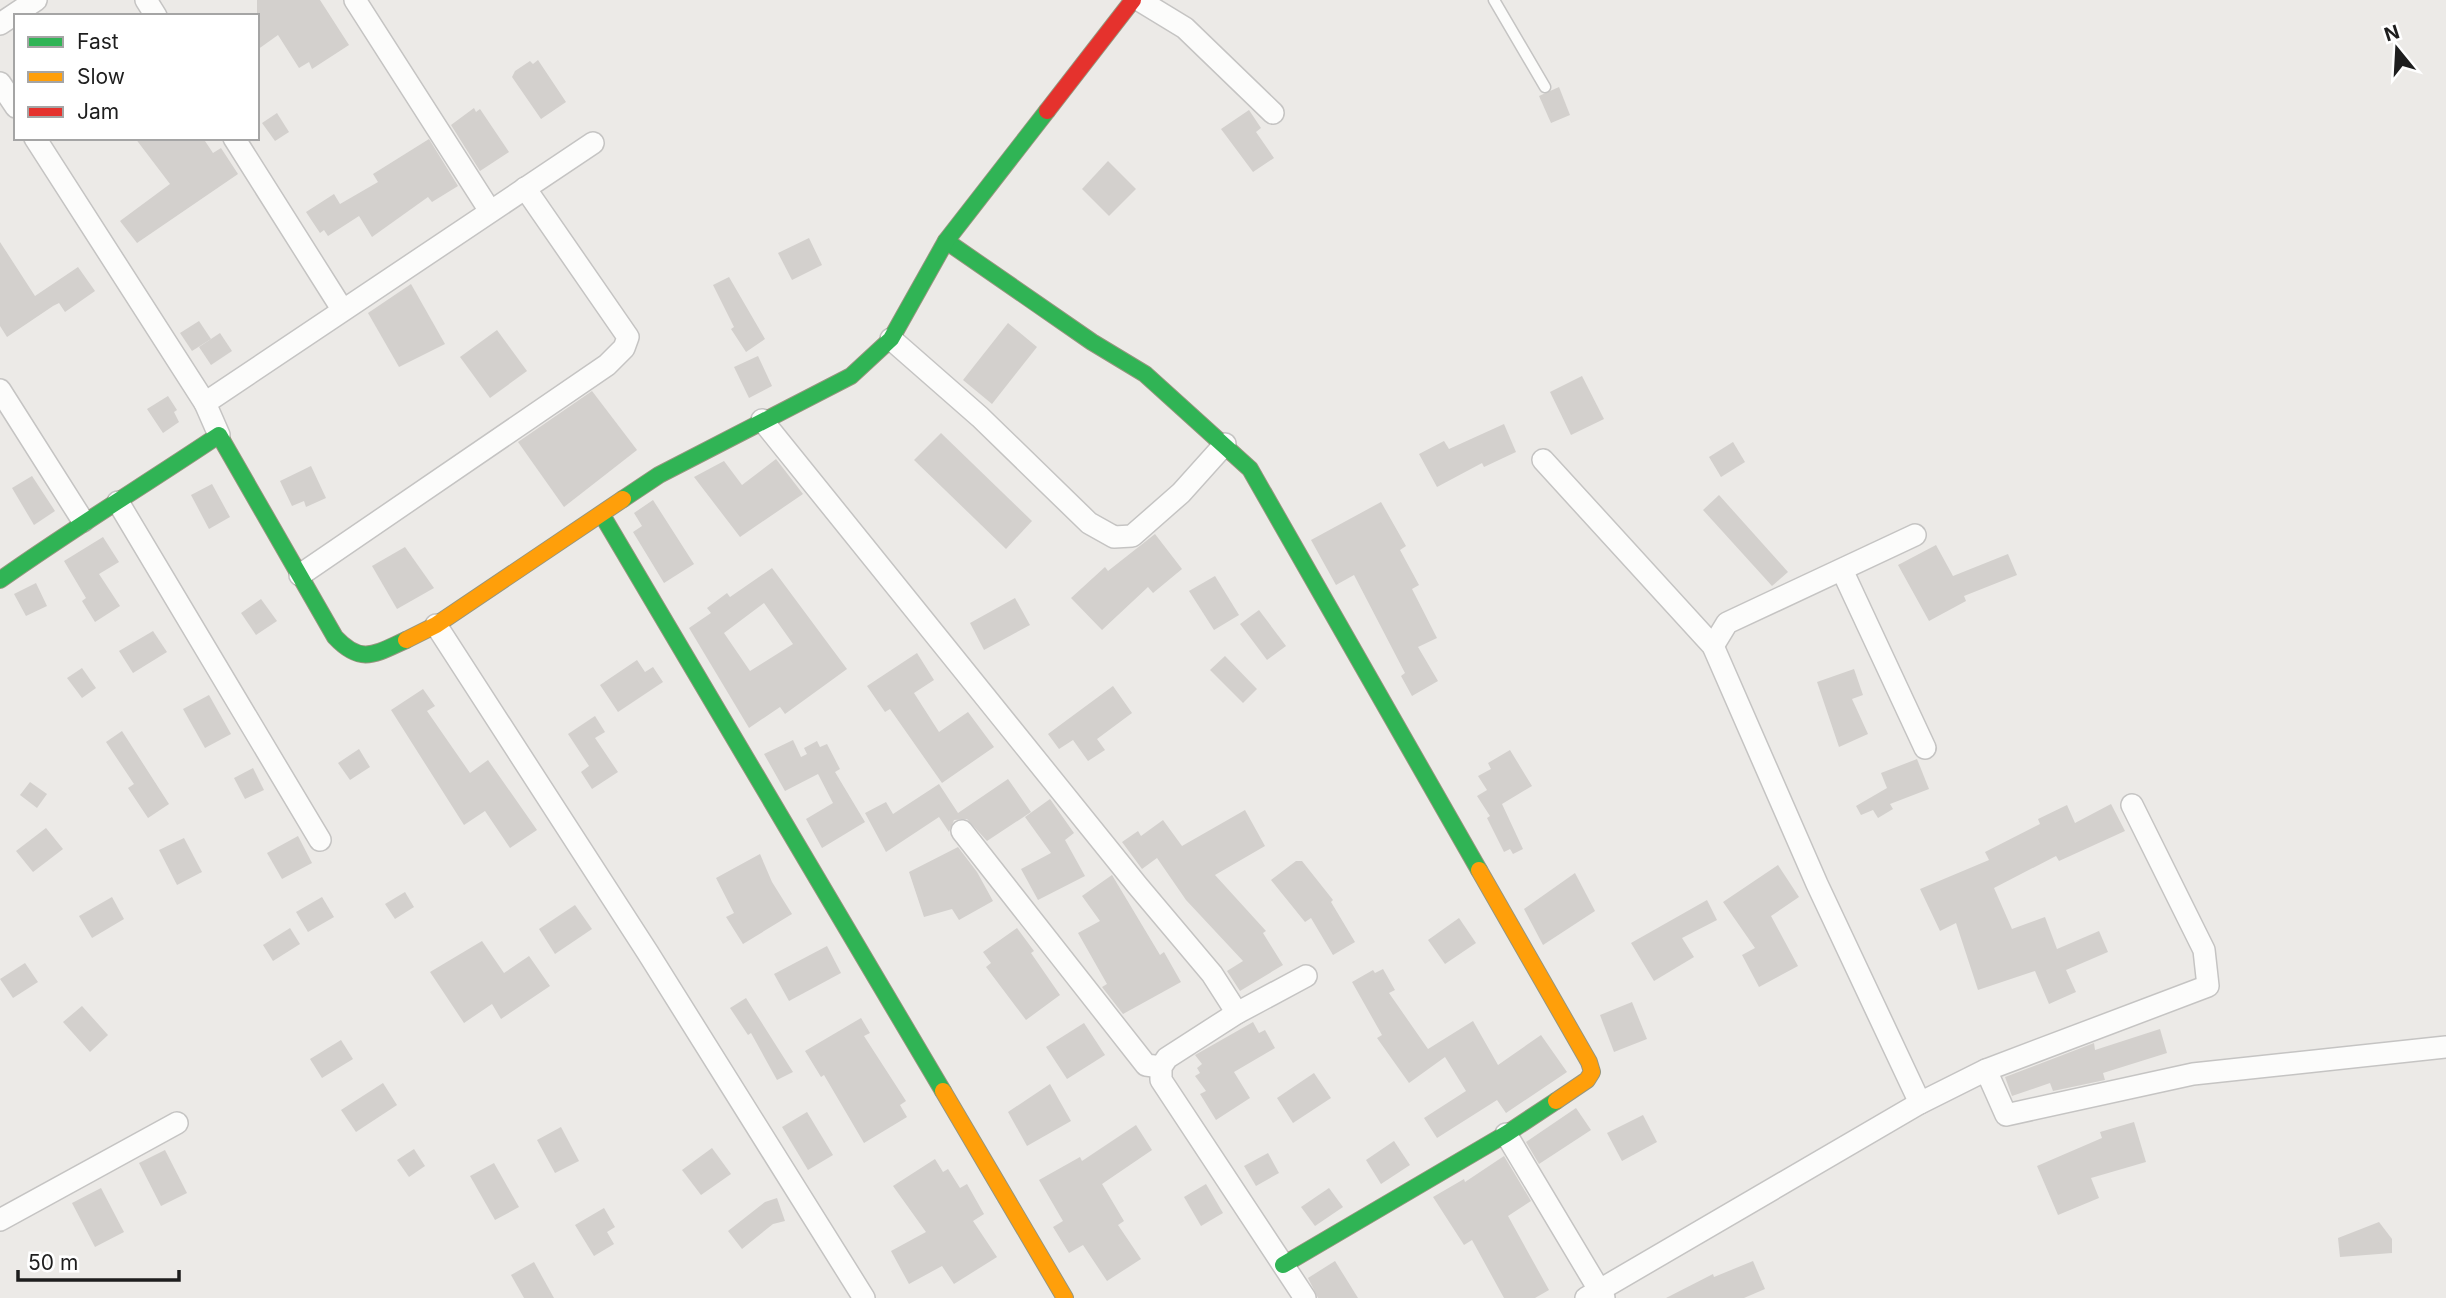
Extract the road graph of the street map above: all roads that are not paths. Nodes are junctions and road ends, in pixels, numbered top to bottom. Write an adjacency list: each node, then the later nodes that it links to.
1 (36, 0): 6 (street)
2 (355, 0): 15 (street)
3 (1133, 0): 16 (street)
4 (1139, 0): 10 (street)
5 (1494, 0): 8 (lane)
6 (14, 14)
7 (0, 83): 9 (street)
8 (1545, 86)
9 (14, 104)
10 (1273, 113)
11 (37, 140): 20 (street)
12 (235, 140): 17 (street)
13 (593, 143): 14 (street)
14 (526, 188): 15 (street); 30 (street)
15 (490, 211): 17 (street)
16 (946, 241): 18 (street); 23 (street)
17 (342, 309): 20 (street)
18 (891, 339): 21 (street); 23 (street)
19 (0, 390): 27 (street)
20 (205, 403): 22 (street)
21 (762, 420): 26 (street); 39 (street)
22 (219, 435): 25 (street); 30 (street)
23 (1225, 444): 45 (street)
24 (1543, 460): 33 (street)
25 (118, 502): 27 (street); 37 (street)
26 (603, 515): 32 (street); 50 (street)
27 (83, 521): 31 (street)
28 (1915, 535): 29 (street)
29 (1842, 570): 33 (street); 34 (street)
30 (300, 575): 32 (street)
31 (0, 580)
32 (436, 625): 49 (street)
33 (1713, 646): 43 (street)
34 (1924, 748)
35 (2132, 805): 42 (street)
36 (962, 831): 41 (street)
37 (320, 840)
38 (1306, 976): 39 (street)
39 (1237, 1013): 41 (street)
40 (2446, 1047): 42 (street)
41 (1161, 1067): 47 (street)
42 (1986, 1070): 43 (street)
43 (1920, 1103): 48 (street)
44 (177, 1123): 46 (street)
45 (1506, 1134): 47 (street); 48 (street)
46 (0, 1220)
47 (1283, 1265): 51 (street)
48 (1597, 1296)
49 (863, 1298)
50 (1065, 1298)
51 (1305, 1298)

